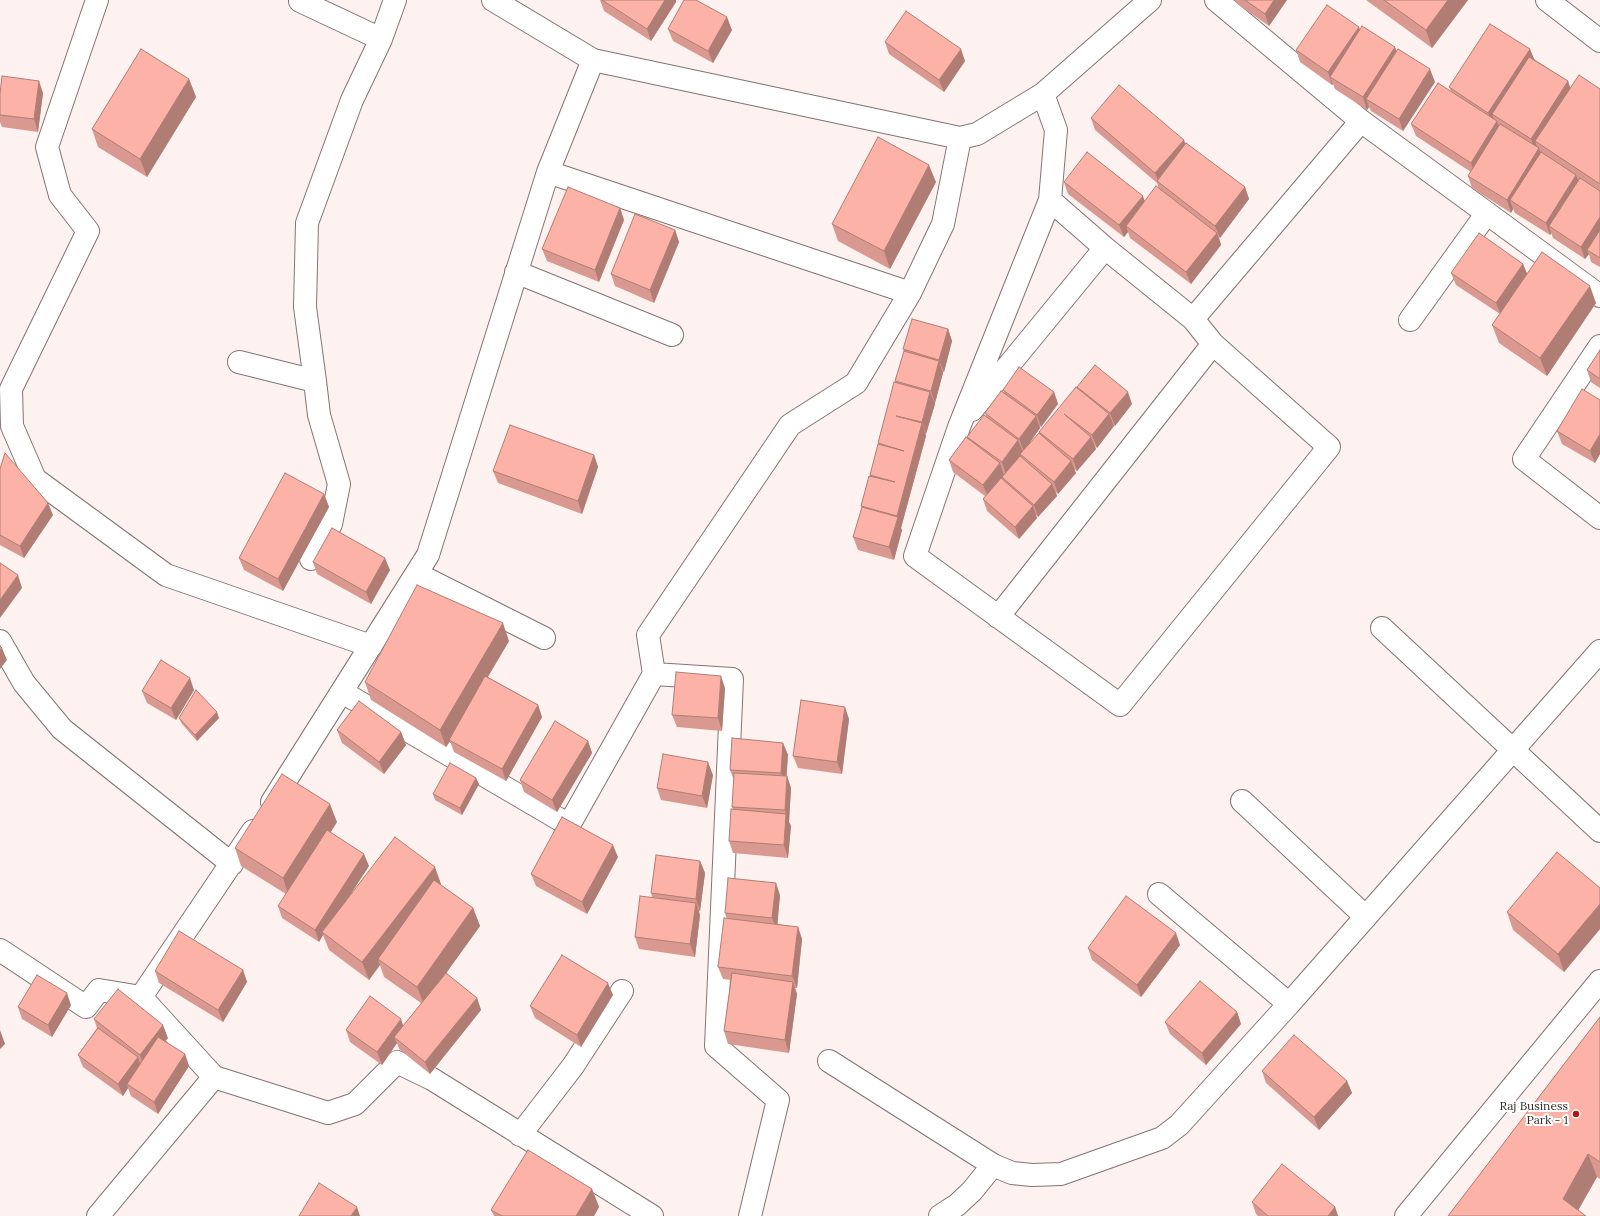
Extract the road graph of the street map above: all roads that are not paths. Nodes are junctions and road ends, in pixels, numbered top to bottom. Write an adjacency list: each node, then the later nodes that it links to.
1 (97, 0): 28 (street)
2 (395, 0): 8 (street)
3 (493, 0): 10 (street)
4 (1150, 0): 11 (street)
5 (1216, 0): 12 (street)
6 (1547, 0): 9 (street)
7 (300, 1): 8 (street)
8 (381, 39): 27 (street)
9 (1600, 41)
10 (593, 60): 13 (street); 14 (street)
11 (1043, 94): 13 (street); 15 (street)
12 (1361, 121): 16 (street); 21 (street)
13 (960, 138): 19 (street)
14 (548, 172): 18 (street); 19 (street)
15 (1050, 200): 17 (street); 29 (street)
16 (1487, 214): 20 (street); 22 (street)
17 (1104, 248): 21 (street); 29 (street)
18 (516, 272): 23 (street); 32 (street)
19 (910, 293): 39 (street)
20 (1600, 296)
21 (1193, 319): 24 (street)
22 (1410, 320)
23 (672, 335)
24 (1213, 344): 33 (street); 33 (street)
25 (1600, 346): 30 (street)
26 (239, 362): 27 (street)
27 (314, 381): 31 (street)
28 (5, 386): 37 (street)
29 (959, 427): 33 (street)
30 (1600, 518)
31 (311, 558)
32 (417, 574): 35 (street); 37 (street)
33 (998, 617)
34 (1382, 628): 41 (street)
35 (544, 638)
36 (0, 641): 44 (street)
37 (371, 646): 40 (street)
38 (1600, 651): 41 (street)
39 (654, 674): 40 (street); 58 (street)
40 (342, 692): 44 (street)
41 (1512, 750): 43 (street); 46 (street)
42 (1242, 801): 46 (street)
43 (1600, 831)
44 (232, 864): 50 (street)
45 (1159, 894): 51 (street)
46 (1366, 917): 51 (street)
47 (0, 950): 50 (street)
48 (1600, 981): 60 (street)
49 (622, 991): 54 (street)
50 (141, 997): 53 (street)
51 (1290, 1004): 55 (street)
52 (829, 1061): 55 (street)
53 (214, 1078): 54 (street); 56 (street)
54 (520, 1135): 57 (street)
55 (993, 1165): 59 (street)
56 (98, 1216)
57 (652, 1216)
58 (750, 1216)
59 (940, 1216)
60 (1406, 1216)

